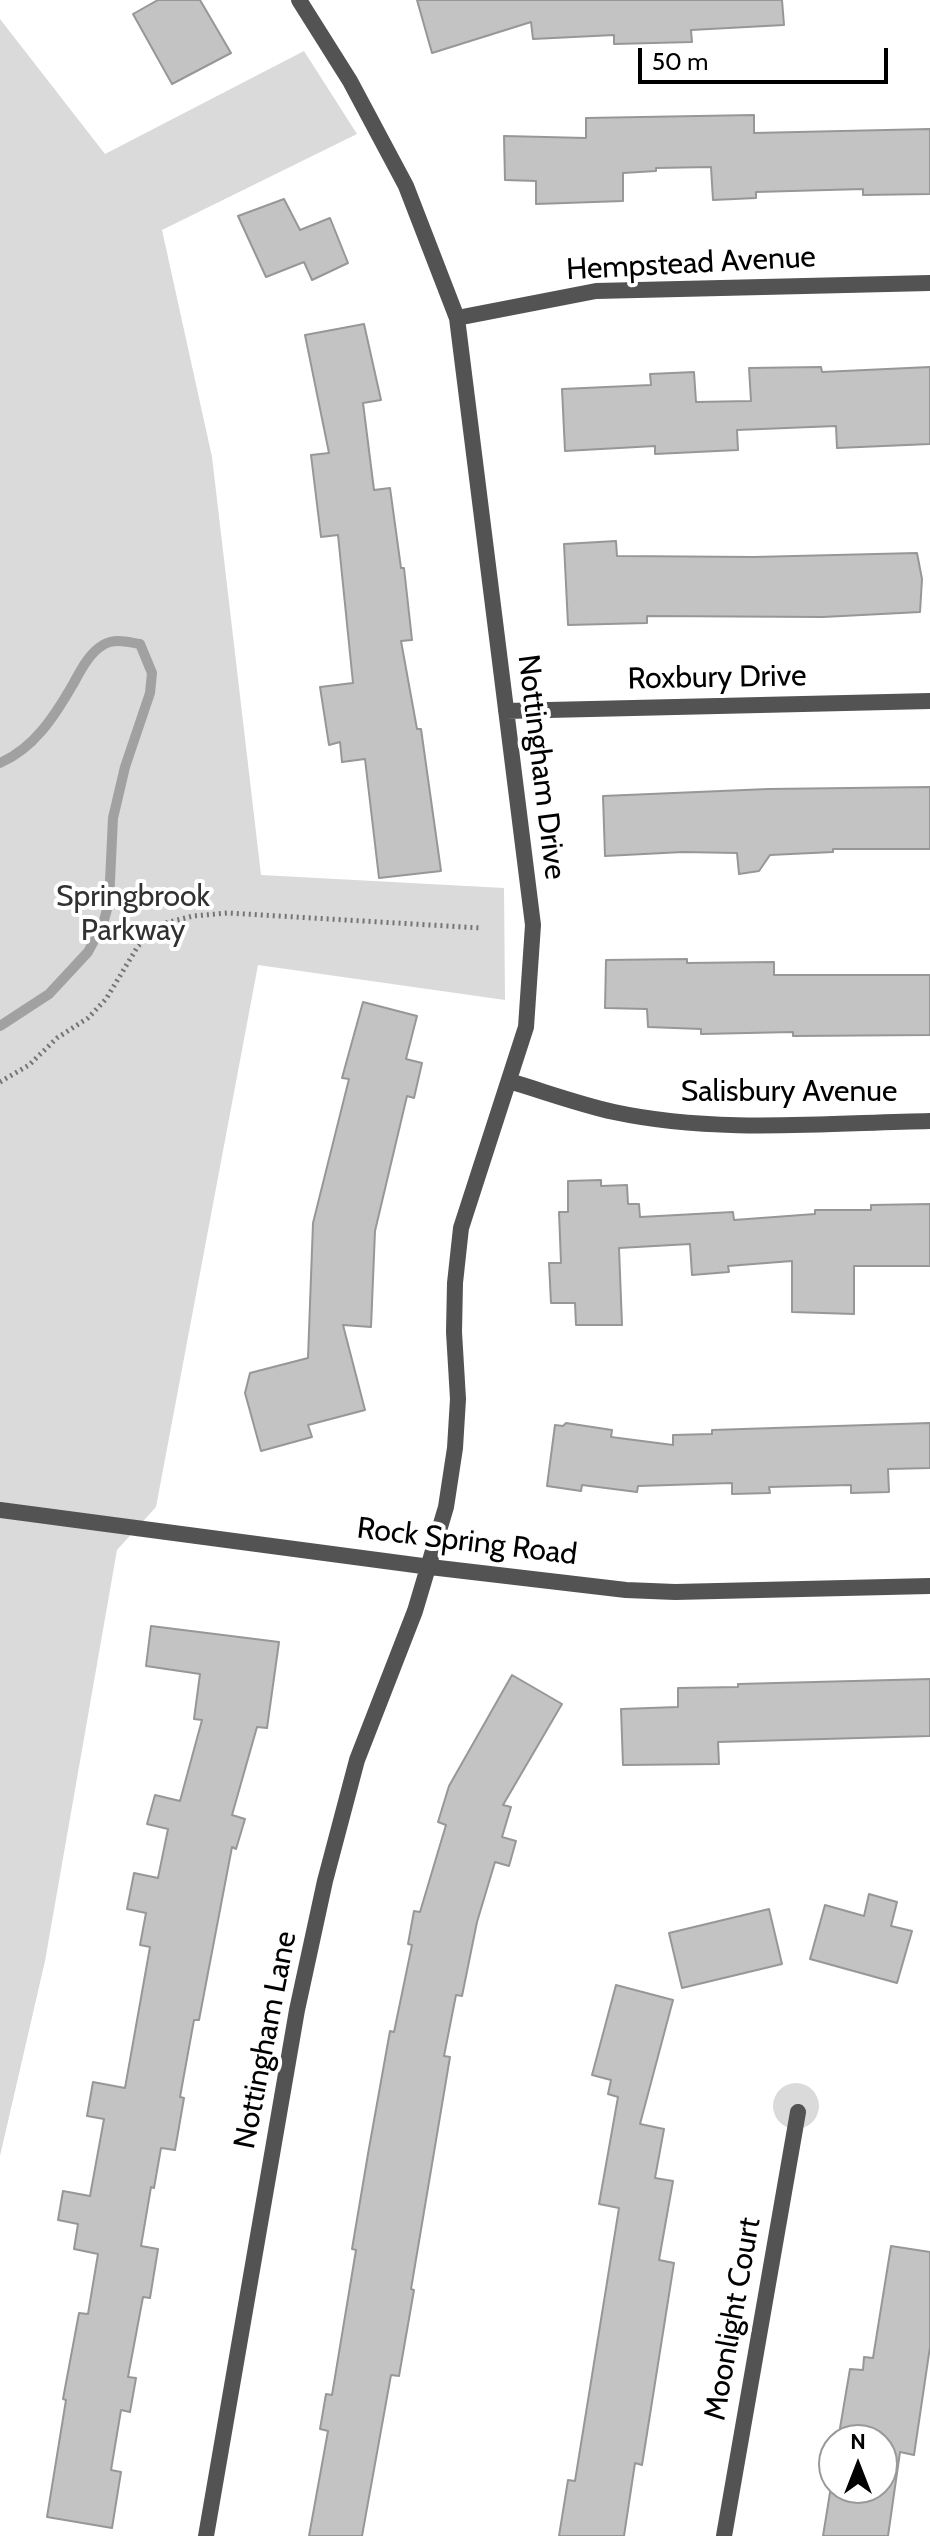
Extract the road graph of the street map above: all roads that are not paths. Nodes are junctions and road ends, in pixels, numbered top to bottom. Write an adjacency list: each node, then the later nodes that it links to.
1 (299, 0): 3 (street, Nottingham Drive)
2 (930, 283): 3 (street, Hempstead Avenue)
3 (457, 318): 5 (street, Nottingham Drive)
4 (930, 701): 5 (street, Roxbury Drive)
5 (506, 711): 6 (street, Nottingham Drive)
6 (509, 1081): 7 (street, Salisbury Avenue); 9 (street, Nottingham Drive)
7 (930, 1121)
8 (0, 1510): 9 (street, Rock Spring Road)
9 (430, 1567): 10 (street, Rock Spring Road); 12 (street, Nottingham Lane)
10 (930, 1586)
11 (798, 2112): 13 (street, Moonlight Court)
12 (206, 2536)
13 (724, 2536)

